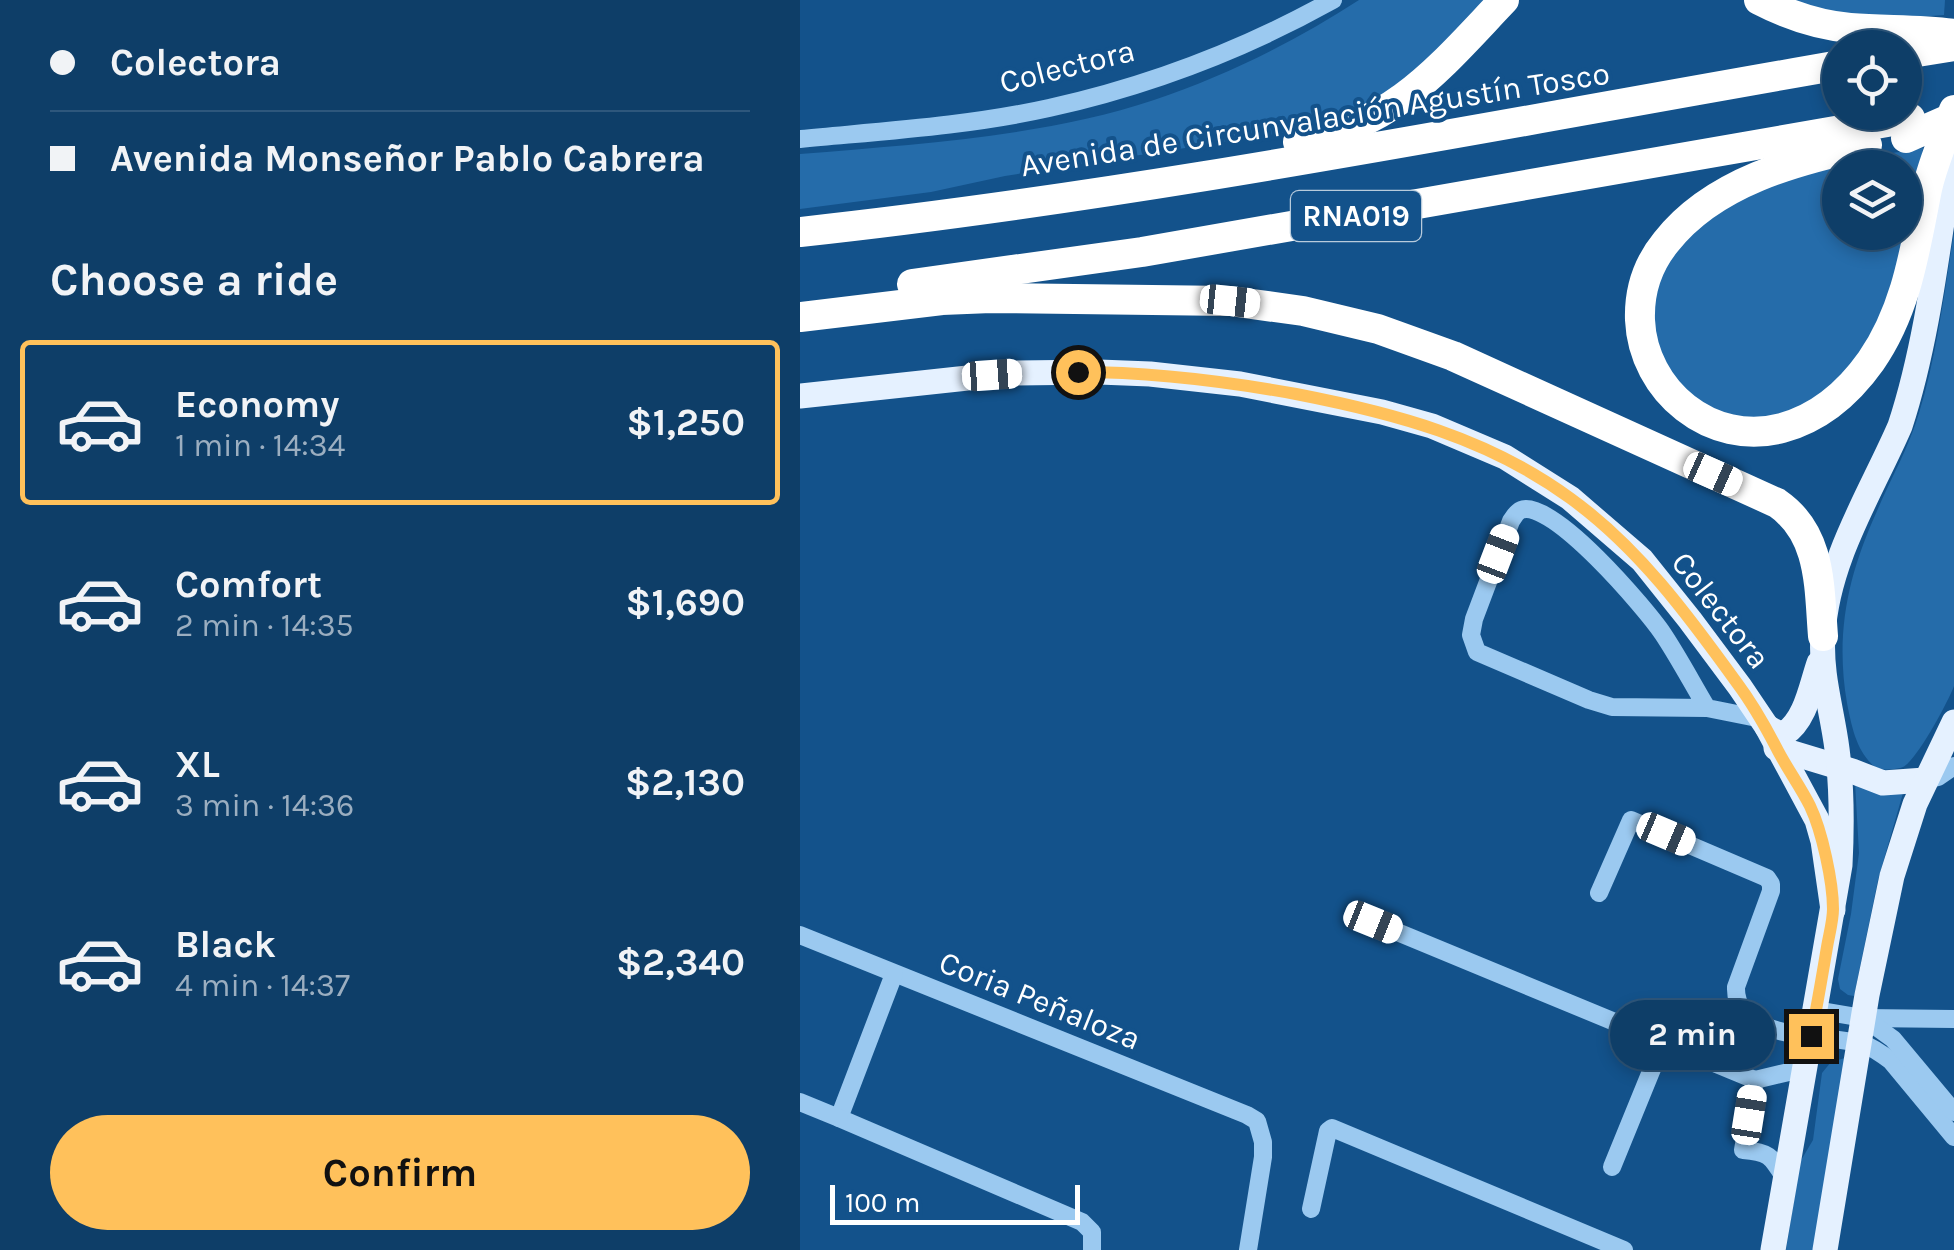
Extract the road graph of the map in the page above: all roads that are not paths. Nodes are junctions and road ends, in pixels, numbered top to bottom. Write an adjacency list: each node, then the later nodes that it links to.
1 (1333, 0): 14 (street, Colectora)
2 (1504, 0): 16 (highway)
3 (1759, 0): 4 (highway)
4 (1871, 30)
5 (1954, 34): 6 (highway)
6 (1922, 43)
7 (1922, 45): 8 (highway)
8 (1954, 46)
9 (1822, 68): 16 (highway, Avenida de Circunvalación Agustín Tosco / RNA019)
10 (1954, 112): 11 (highway, RNA019); 13 (highway)
11 (1922, 123)
12 (1895, 130): 18 (highway, RNA019)
13 (1902, 130)
14 (800, 139)
15 (1954, 142): 21 (main road)
16 (913, 218): 17 (highway, Avenida de Circunvalación Agustín Tosco / RNA019)
17 (800, 232)
18 (800, 297)
19 (800, 316): 21 (highway)
20 (800, 396): 24 (main road, Colectora)
21 (1822, 644): 24 (main road); 26 (main road)
22 (1707, 708): 22 (street); 24 (street)
23 (1954, 722): 27 (main road)
24 (1769, 731): 26 (main road); 29 (main road, Colectora)
25 (1954, 766): 27 (street)
26 (1839, 767): 27 (main road); 29 (main road)
27 (1925, 780): 35 (main road)
28 (1598, 893): 36 (street)
29 (1833, 910): 33 (main road)
30 (1373, 922): 37 (street)
31 (800, 935): 32 (street, Coria Peñaloza)
32 (894, 974): 42 (street); 48 (street, Coria Peñaloza)
33 (1816, 1010): 35 (street); 36 (main road)
34 (1954, 1019): 35 (street)
35 (1861, 1031): 36 (street); 41 (street); 43 (street); 51 (main road)
36 (1811, 1036): 38 (main road)
37 (1663, 1042): 39 (street); 44 (street)
38 (1806, 1068): 39 (street); 45 (main road)
39 (1754, 1080): 45 (street)
40 (800, 1102): 42 (street)
41 (1954, 1112)
42 (839, 1118): 47 (street)
43 (1954, 1138)
44 (1612, 1167)
45 (1784, 1177): 50 (main road)
46 (1311, 1208): 49 (street)
47 (1092, 1250)
48 (1248, 1250)
49 (1624, 1250)
50 (1772, 1250)
51 (1825, 1250)

